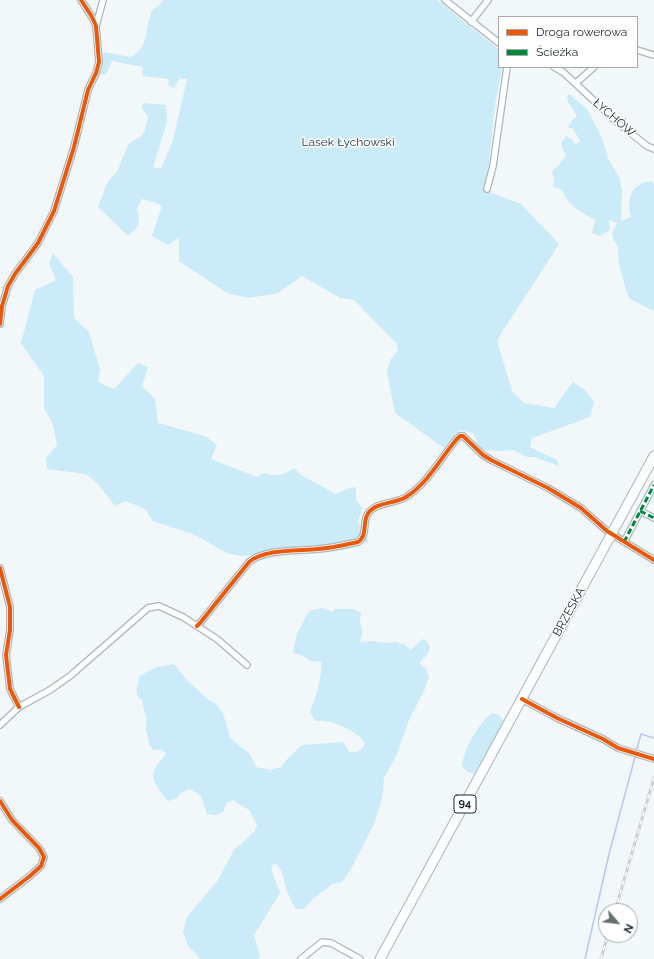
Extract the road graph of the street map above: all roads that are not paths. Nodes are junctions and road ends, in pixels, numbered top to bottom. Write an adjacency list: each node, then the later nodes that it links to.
1 (81, 0): 6 (street)
2 (103, 0): 6 (street)
3 (445, 0): 5 (street)
4 (488, 0): 5 (street)
5 (471, 22): 7 (street)
6 (96, 26): 16 (street)
7 (498, 42)
8 (638, 50): 9 (street)
9 (653, 55)
10 (507, 68): 15 (street)
11 (556, 68): 13 (street, ŁYCHÓW)
12 (593, 68): 13 (street)
13 (576, 84): 14 (street, ŁYCHÓW)
14 (654, 149)
15 (487, 189)
16 (0, 324)
17 (654, 456): 21 (main road, BRZESKA / 94)
18 (654, 485): 19 (street)
19 (640, 511): 20 (street); 22 (street)
20 (654, 518)
21 (612, 534): 22 (street); 25 (street); 27 (main road, BRZESKA / 94)
22 (624, 542): 23 (street)
23 (654, 560)
24 (0, 568): 28 (street)
25 (197, 626): 26 (street); 28 (street)
26 (247, 664)
27 (522, 699): 30 (street); 35 (main road, 94)
28 (19, 707): 29 (street)
29 (0, 725)
30 (654, 759)
31 (0, 801): 32 (street)
32 (0, 899)
33 (301, 959): 34 (street)
34 (360, 959)
35 (380, 959)

